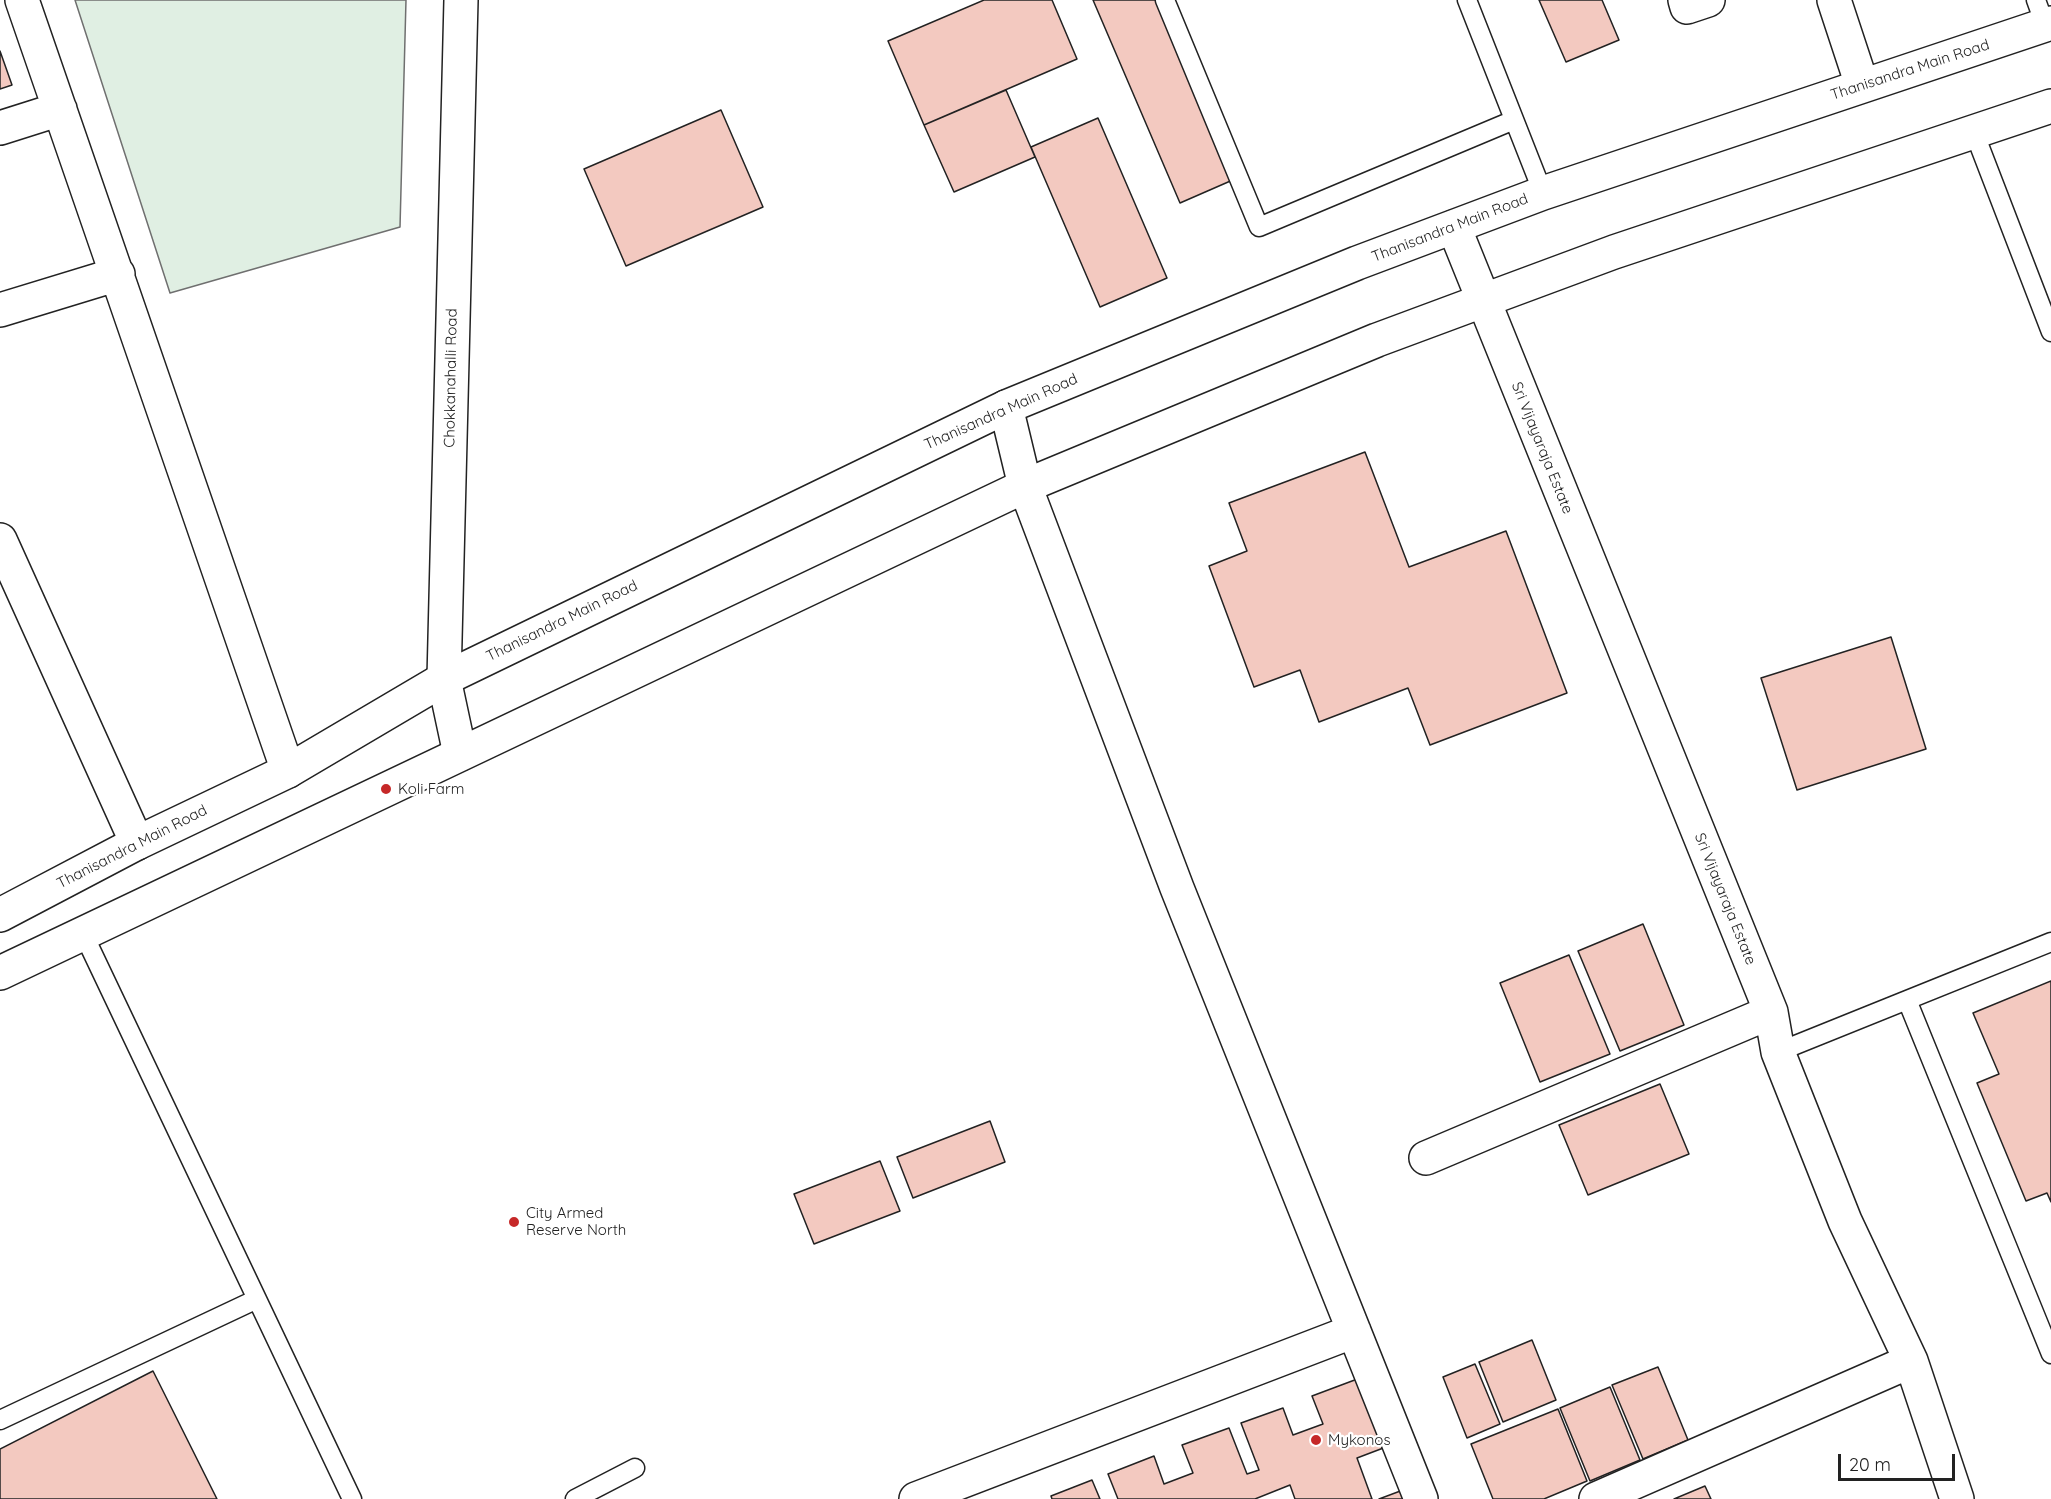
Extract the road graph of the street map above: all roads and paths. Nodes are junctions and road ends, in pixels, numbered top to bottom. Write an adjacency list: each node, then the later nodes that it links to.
1 (22, 0): 11 (street)
2 (461, 0): 25 (street, Chokkanahalli Road)
3 (1165, 0): 12 (lane)
4 (1467, 0): 12 (lane)
5 (1685, 0): 6 (street)
6 (1708, 0)
7 (1834, 0): 9 (street)
8 (2044, 16): 9 (street, Thanisandra Main Road)
9 (1862, 85): 15 (street, Thanisandra Main Road)
10 (2051, 106): 14 (street)
11 (60, 109): 13 (street); 17 (street)
12 (1514, 120): 15 (lane)
13 (0, 128)
14 (1974, 132): 18 (lane); 19 (street)
15 (1543, 193): 16 (street, Thanisandra Main Road)
16 (1454, 227): 19 (street, Sri Vijayaraja Estate); 22 (street, Thanisandra Main Road)
17 (118, 274): 20 (street); 27 (street)
18 (2044, 296): 21 (lane)
19 (1482, 301): 23 (street); 34 (street, Sri Vijayaraja Estate)
20 (0, 310)
21 (2051, 332)
22 (1006, 407): 23 (street); 25 (street, Thanisandra Main Road)
23 (1024, 486): 26 (street); 38 (street)
24 (0, 540): 28 (street)
25 (444, 679): 26 (street, Chokkanahalli Road); 27 (street, Thanisandra Main Road)
26 (460, 754): 30 (street)
27 (288, 771): 28 (street, Thanisandra Main Road)
28 (137, 843): 29 (street, Thanisandra Main Road)
29 (0, 915)
30 (83, 933): 32 (street); 37 (lane)
31 (2051, 942): 33 (lane)
32 (0, 973)
33 (1907, 1000): 35 (lane); 39 (lane)
34 (1771, 1012): 35 (street, Sri Vijayaraja Estate); 36 (street)
35 (1778, 1052): 40 (street, Sri Vijayaraja Estate)
36 (1426, 1158)
37 (257, 1299): 41 (lane); 43 (lane)
38 (1354, 1331): 45 (street); 46 (street)
39 (2051, 1354)
40 (1911, 1361): 47 (street); 48 (street, Sri Vijayaraja Estate)
41 (0, 1420)
42 (635, 1468): 44 (lane)
43 (352, 1499)
44 (575, 1499)
45 (916, 1499)
46 (1421, 1499)
47 (1596, 1499)
48 (1957, 1499)

